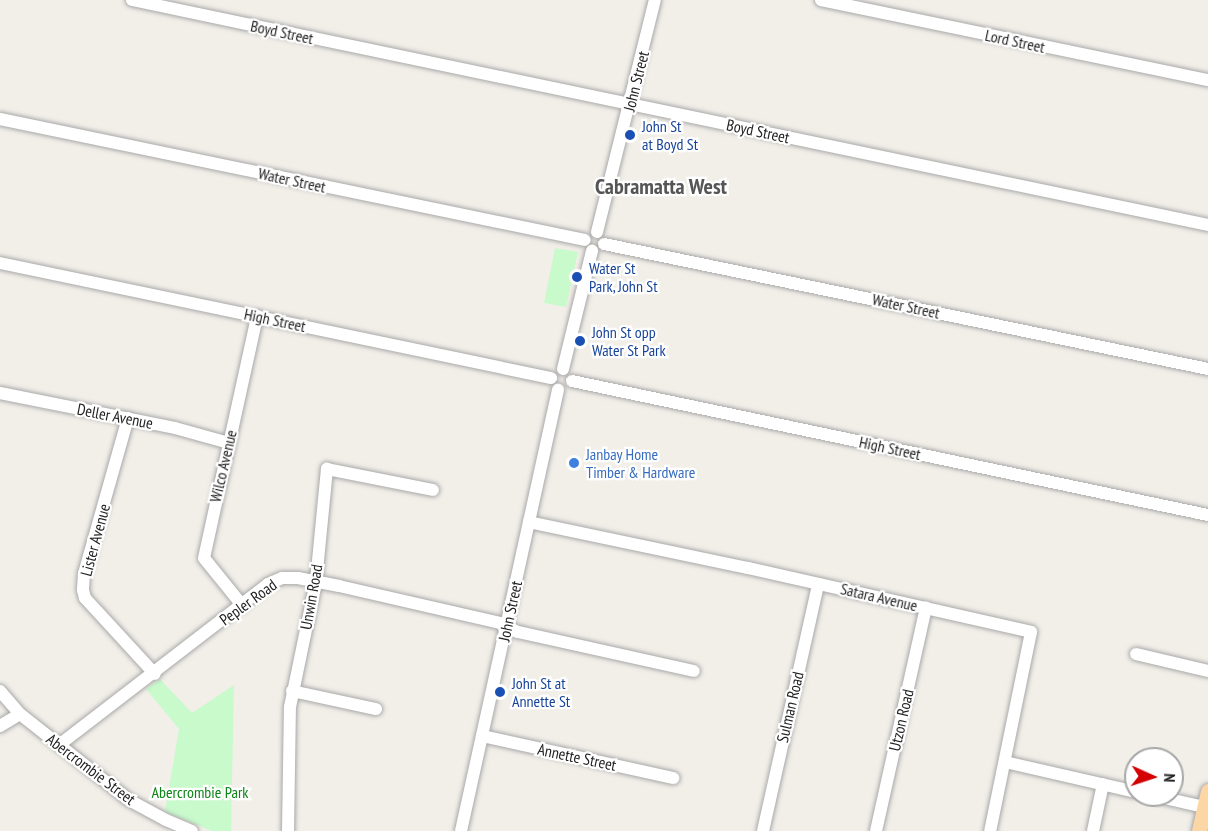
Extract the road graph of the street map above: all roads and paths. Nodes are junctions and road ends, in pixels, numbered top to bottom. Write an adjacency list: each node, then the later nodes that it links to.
1 (132, 0): 5 (street, Boyd Street)
2 (655, 0): 5 (street, John Street)
3 (821, 0): 4 (street, Lord Street)
4 (1208, 80)
5 (630, 105): 7 (street, Boyd Street); 8 (street, John Street)
6 (0, 118): 9 (street, Water Street)
7 (1208, 225)
8 (597, 232): 9 (street); 10 (street)
9 (585, 240): 11 (street)
10 (604, 244): 11 (street); 15 (street, Water Street)
11 (592, 251): 14 (street)
12 (0, 263): 13 (street, High Street)
13 (257, 316): 16 (street, High Street); 21 (street, Wilco Avenue)
14 (563, 369): 16 (street); 17 (street)
15 (1208, 369)
16 (550, 378): 18 (street)
17 (572, 381): 18 (street); 23 (street, High Street)
18 (558, 390): 24 (street, John Street)
19 (0, 393): 20 (street, Deller Avenue)
20 (128, 418): 21 (street, Deller Avenue); 33 (street, Lister Avenue)
21 (229, 443): 27 (street, Wilco Avenue)
22 (432, 490): 25 (street, Unwin Road)
23 (1208, 515)
24 (529, 522): 26 (street, Satara Avenue); 29 (street, John Street)
25 (316, 581): 27 (street, Pepler Road); 29 (street, Pepler Road); 35 (street, Unwin Road)
26 (818, 584): 28 (street, Satara Avenue); 51 (street, Sulman Road)
27 (242, 605): 33 (street, Pepler Road)
28 (926, 608): 41 (street, Satara Avenue); 52 (street, Utzon Road)
29 (507, 627): 31 (street, Pepler Road); 39 (street, John Street)
30 (1136, 654): 32 (street)
31 (694, 671)
32 (1208, 671)
33 (155, 674): 40 (street, Pepler Road)
34 (0, 691): 37 (street, Abercrombie Street)
35 (292, 691): 36 (street); 49 (street, Unwin Road)
36 (376, 709)
37 (20, 714): 38 (street); 40 (street, Abercrombie Street)
38 (0, 726)
39 (482, 736): 42 (street, Annette Street); 50 (street, John Street)
40 (59, 746): 48 (street, Abercrombie Street)
41 (1005, 762): 43 (street); 53 (street, Satara Avenue)
42 (673, 778)
43 (1103, 784): 44 (street); 54 (street)
44 (1124, 789)
45 (1208, 790): 47 (main road)
46 (1184, 802): 47 (street)
47 (1204, 807): 55 (main road)
48 (192, 831)
49 (288, 831)
50 (461, 831)
51 (763, 831)
52 (876, 831)
53 (990, 831)
54 (1093, 831)
55 (1199, 831)

